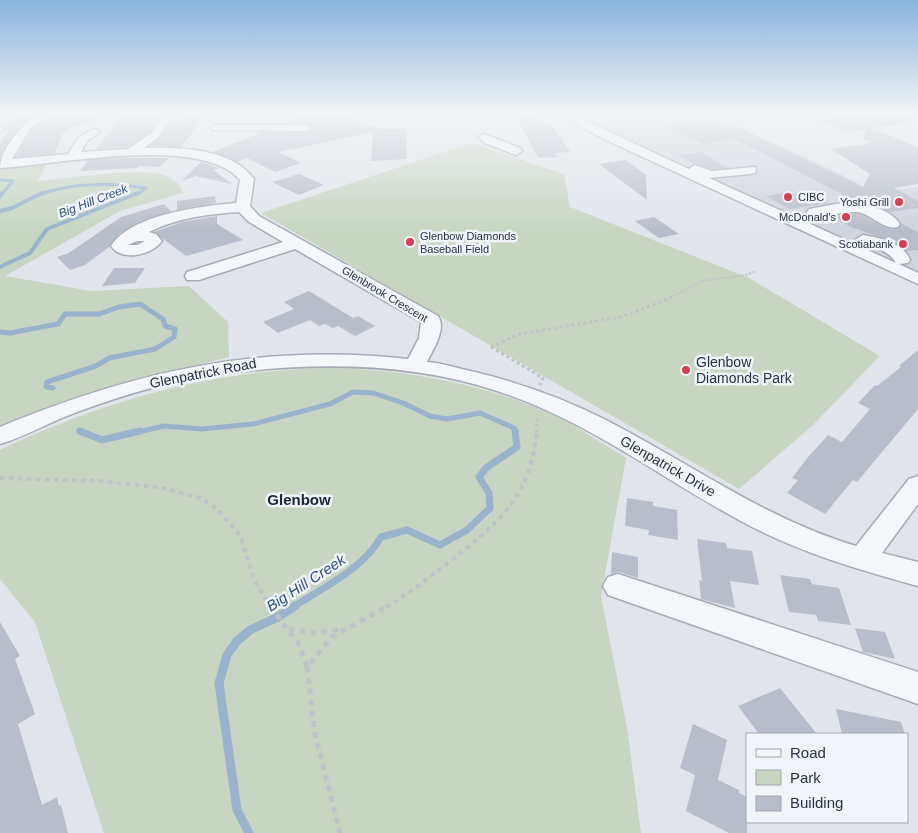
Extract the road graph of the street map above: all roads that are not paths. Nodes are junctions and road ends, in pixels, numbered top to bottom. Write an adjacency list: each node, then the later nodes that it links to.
1 (9, 153): 8 (street)
2 (74, 153): 7 (street)
3 (130, 153): 5 (street); 7 (street)
4 (641, 153): 13 (street)
5 (188, 154): 10 (street)
6 (662, 154): 9 (street)
7 (71, 158): 8 (street)
8 (2, 164)
9 (750, 170)
10 (243, 207): 14 (street); 15 (street, Glenbrook Crescent)
11 (814, 212): 12 (street)
12 (892, 222)
13 (828, 238): 16 (street); 18 (street)
14 (126, 239)
15 (297, 243): 17 (street); 19 (street, Glenbrook Crescent)
16 (902, 260)
17 (193, 276)
18 (918, 279)
19 (415, 365): 20 (street, Glenpatrick Road); 22 (street, Glenpatrick Drive)
20 (0, 436)
21 (918, 485): 22 (street)
22 (862, 559): 23 (street, Glenpatrick Drive)
23 (918, 574)
24 (618, 586): 25 (street)
25 (918, 688)

